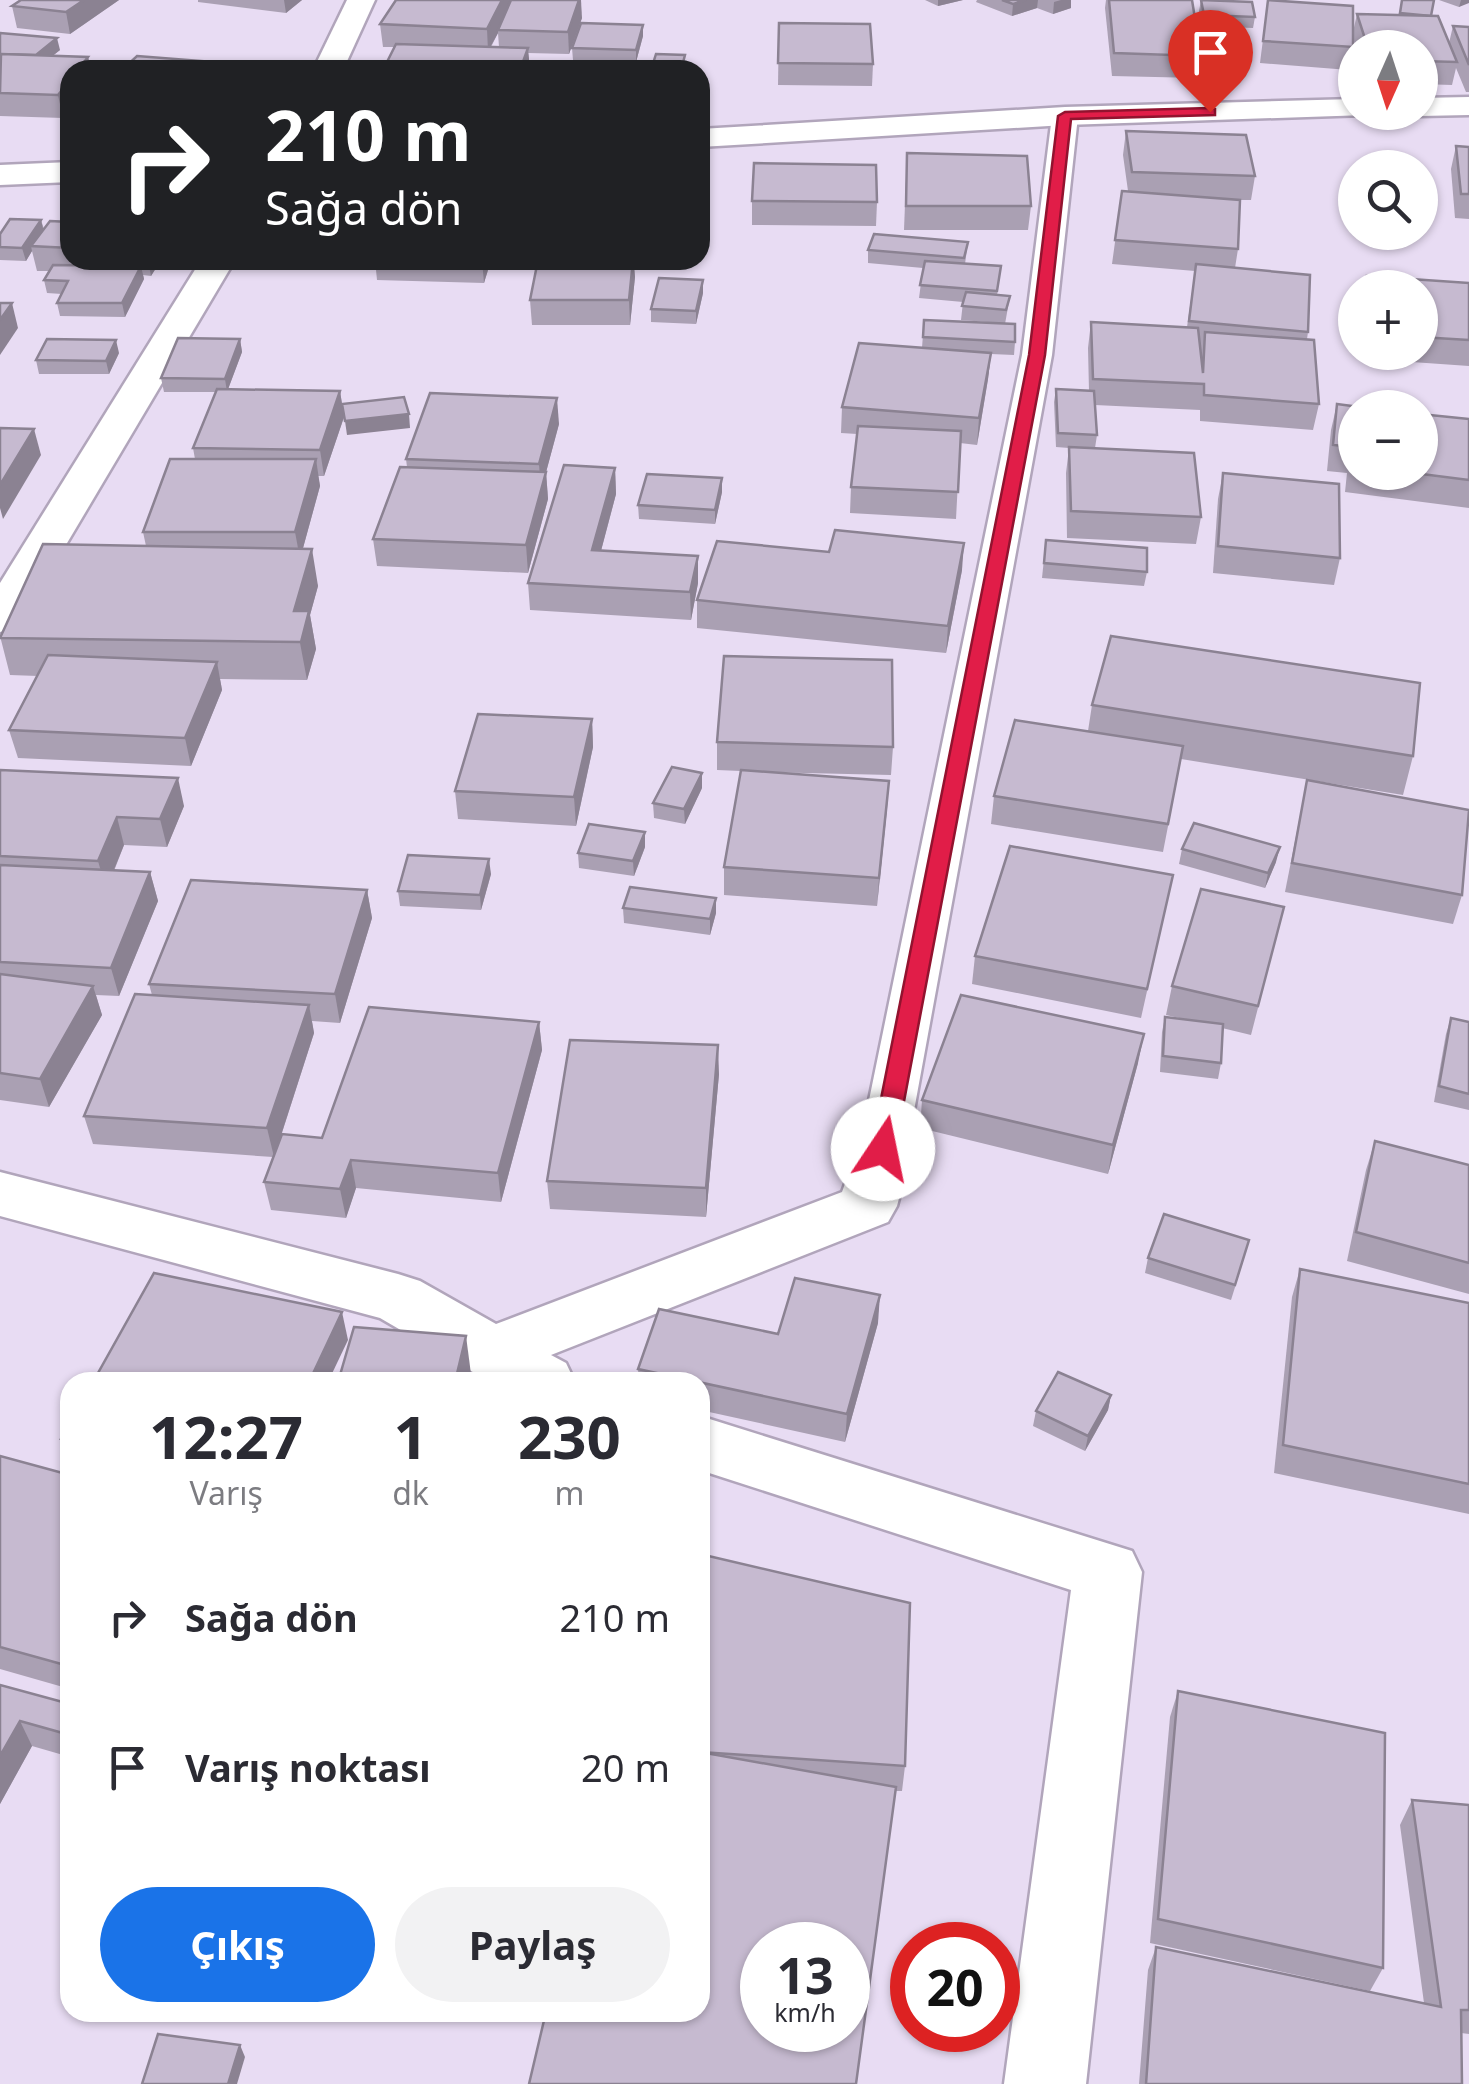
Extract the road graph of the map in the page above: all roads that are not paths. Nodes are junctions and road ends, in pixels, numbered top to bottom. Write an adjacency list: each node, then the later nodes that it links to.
1 (361, 0): 2 (street)
2 (333, 60)
3 (1469, 106): 4 (street)
4 (1438, 107)
5 (1338, 108): 6 (street)
6 (1065, 116): 7 (street); 12 (lane)
7 (710, 137)
8 (60, 172): 9 (street)
9 (0, 175)
10 (212, 270): 11 (street)
11 (0, 618)
12 (883, 1149): 14 (street)
13 (0, 1194): 14 (street)
14 (490, 1354): 15 (street)
15 (524, 1372)
16 (710, 1446): 17 (street)
17 (1045, 2084)

